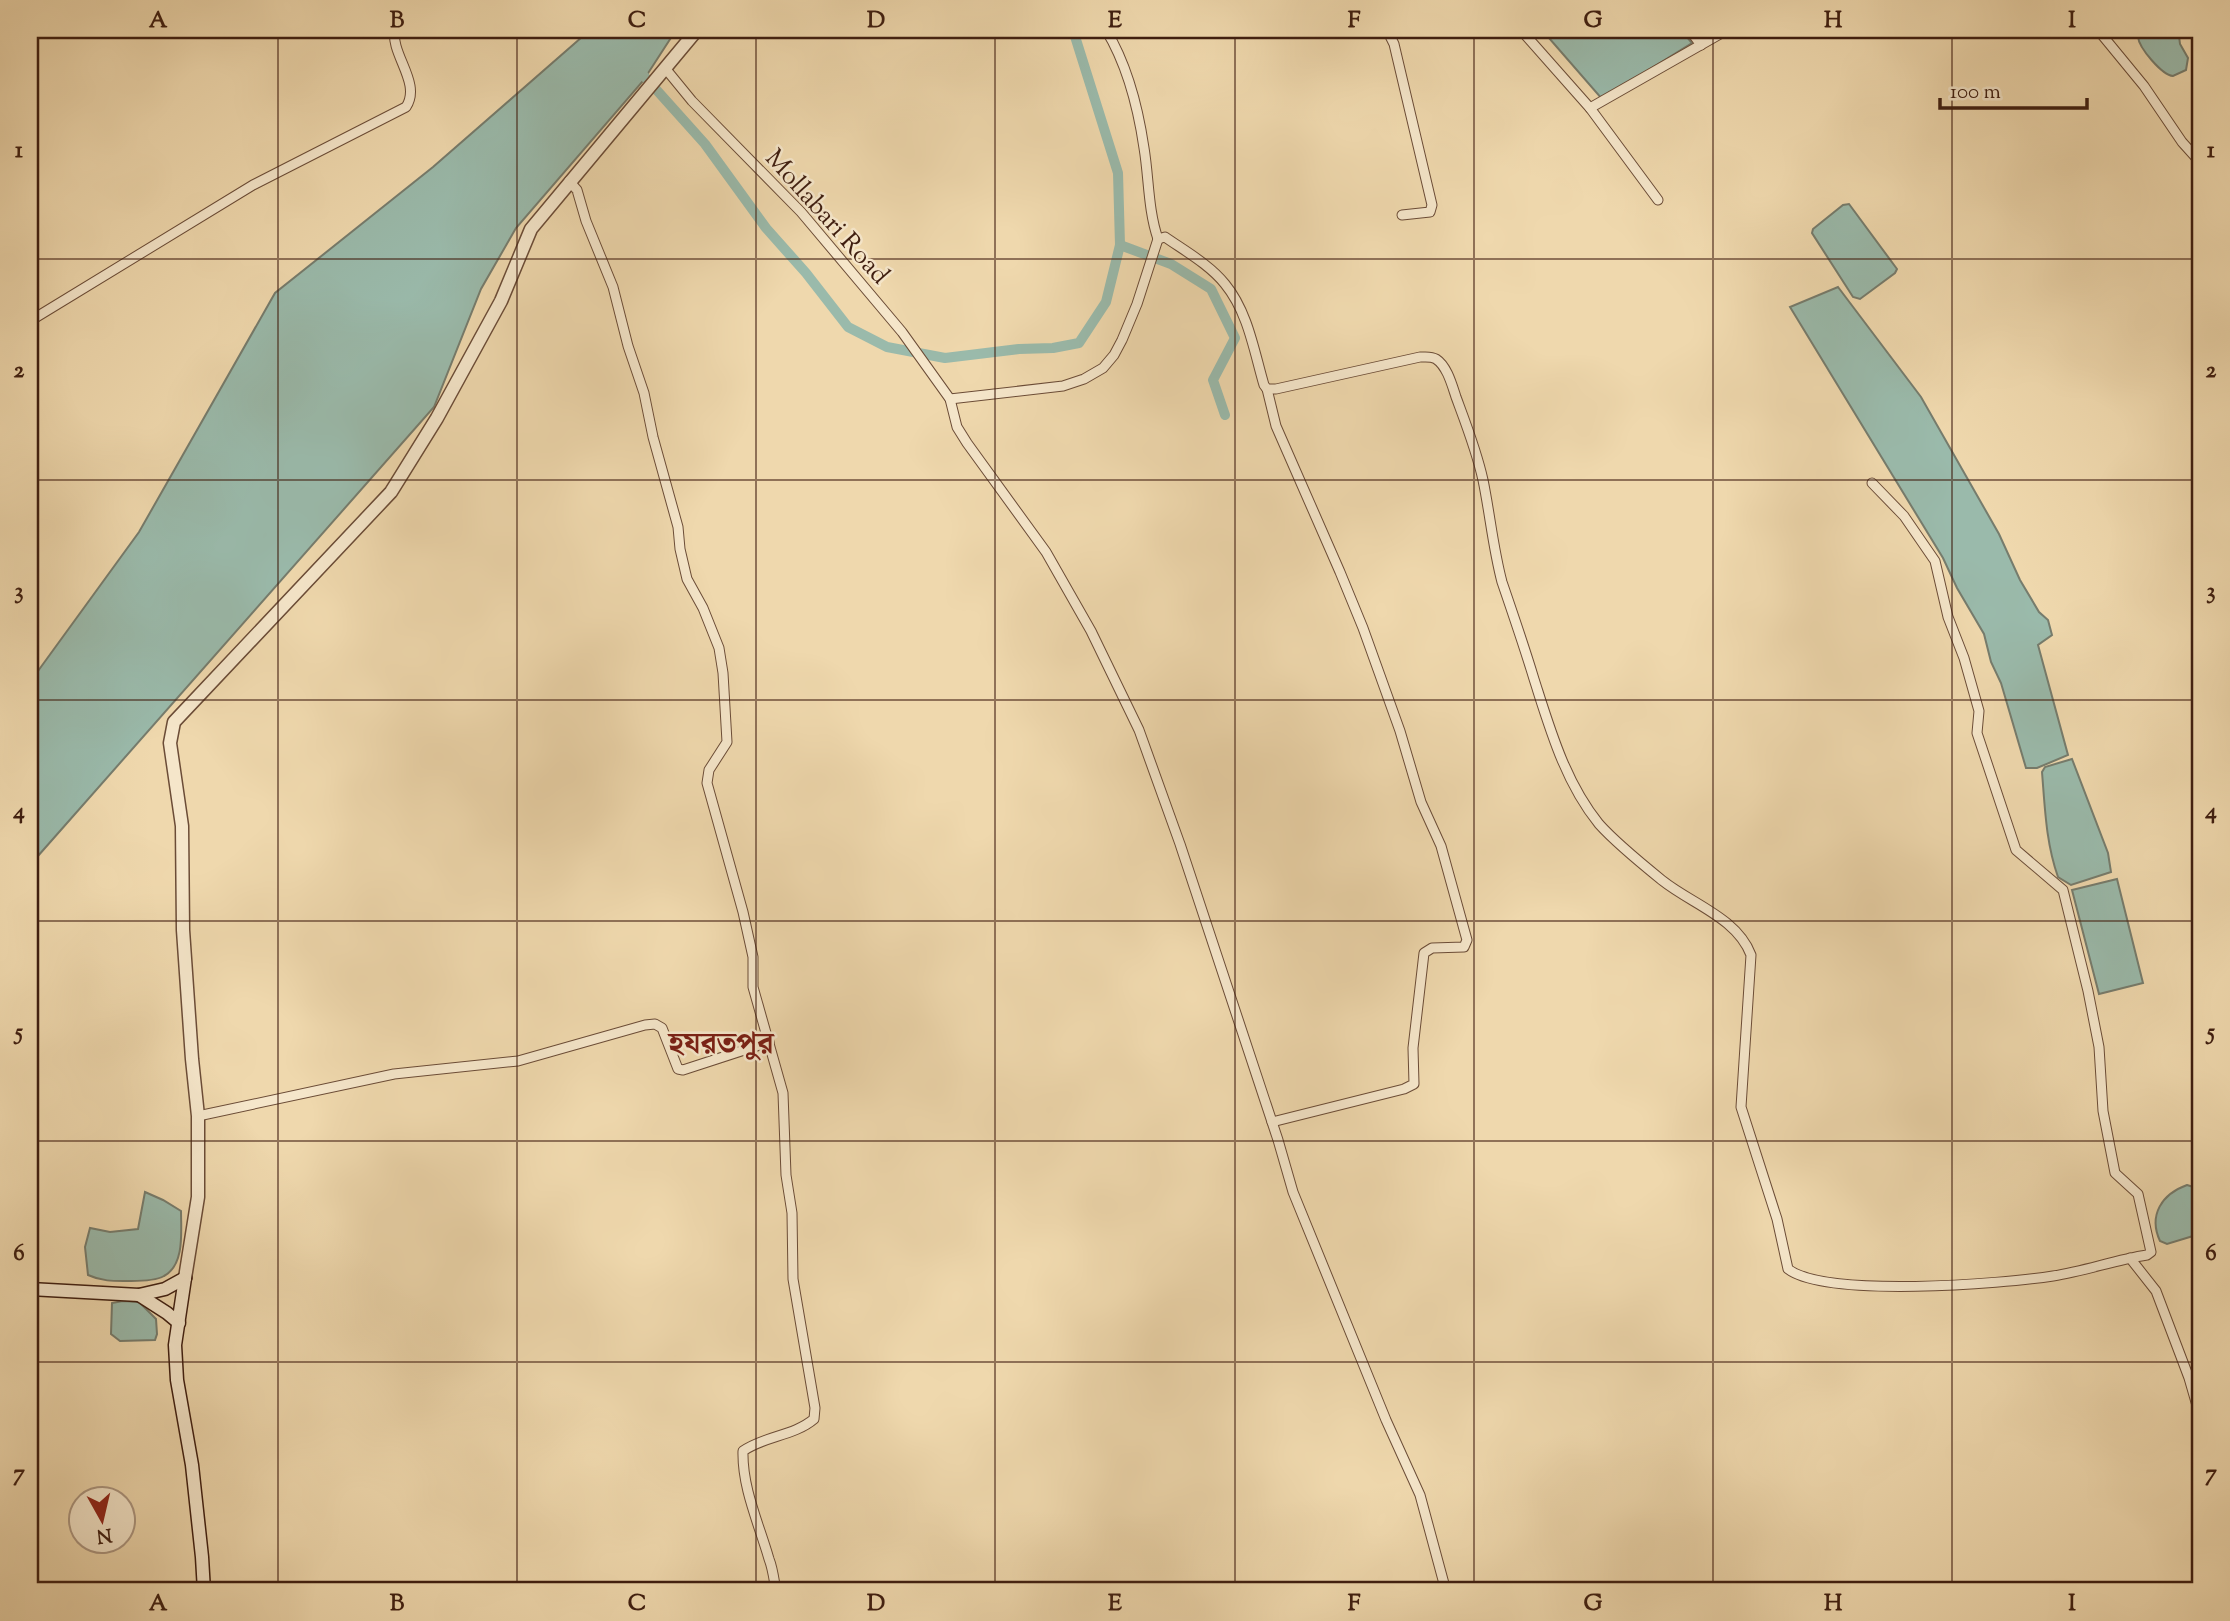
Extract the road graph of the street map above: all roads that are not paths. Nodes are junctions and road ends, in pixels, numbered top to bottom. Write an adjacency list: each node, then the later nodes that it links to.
1 (395, 30): 17 (street)
2 (697, 30): 10 (street)
3 (1106, 30): 16 (street)
4 (1387, 30): 15 (street)
5 (1521, 30): 11 (street)
6 (1690, 30): 9 (street)
7 (1727, 30): 9 (street)
8 (2098, 30): 12 (street)
9 (1701, 45): 11 (street)
10 (661, 73): 13 (street); 19 (street, Mollabari Road)
11 (1590, 108): 14 (street)
12 (2200, 162)
13 (569, 181): 21 (street); 22 (street)
14 (1658, 200)
15 (1402, 215)
16 (1157, 241): 18 (street); 19 (street)
17 (30, 321)
18 (1267, 389): 23 (street); 24 (street)
19 (950, 399): 23 (street, Mollabari Road)
20 (1872, 483): 24 (street)
21 (769, 1042): 22 (street); 31 (street)
22 (198, 1116): 25 (street)
23 (1272, 1122): 32 (street, Mollabari Road)
24 (2130, 1258): 29 (street)
25 (185, 1278): 27 (street); 28 (street)
26 (30, 1289): 27 (street)
27 (139, 1295): 28 (street)
28 (178, 1324): 30 (street)
29 (2200, 1416)
30 (204, 1591)
31 (776, 1591)
32 (1446, 1591)

